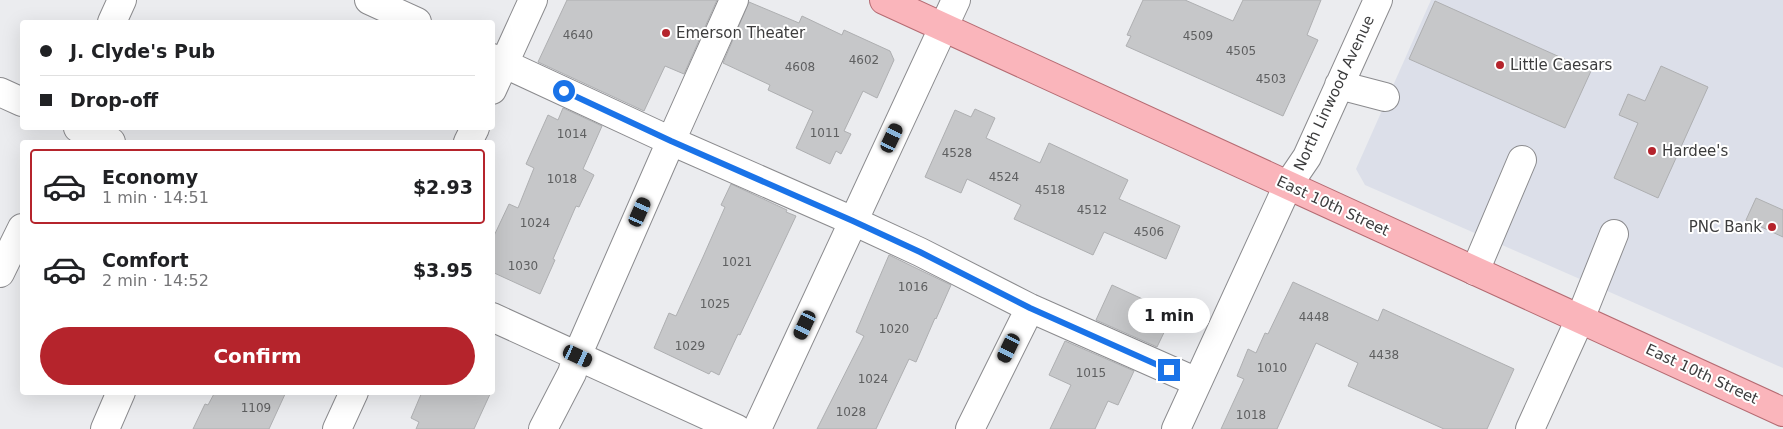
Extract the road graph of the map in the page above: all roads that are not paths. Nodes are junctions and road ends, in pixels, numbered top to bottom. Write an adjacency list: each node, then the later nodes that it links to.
1 (122, 0): 8 (street)
2 (369, 0): 9 (street)
3 (534, 0): 11 (street)
4 (734, 0): 19 (street)
5 (884, 0): 10 (main road, East 10th Street)
6 (956, 0): 10 (street)
7 (1378, 0): 13 (street, North Linwood Avenue)
8 (113, 20)
9 (412, 20)
10 (942, 27): 21 (main road, East 10th Street); 22 (street)
11 (498, 61): 12 (street); 19 (street)
12 (495, 76)
13 (1339, 85): 15 (street); 21 (street, North Linwood Avenue)
14 (0, 92): 16 (street)
15 (1385, 97)
16 (20, 101)
17 (83, 130): 18 (street)
18 (106, 140)
19 (671, 141): 22 (street); 30 (street)
20 (1522, 160): 25 (street)
21 (1288, 186): 25 (main road, East 10th Street); 31 (street, North Linwood Avenue)
22 (853, 221): 27 (street); 39 (street)
23 (20, 232): 26 (street)
24 (1614, 234): 29 (street)
25 (1475, 271): 29 (main road, East 10th Street)
26 (0, 274)
27 (1030, 308): 31 (street); 40 (street)
28 (495, 318): 30 (street)
29 (1580, 319): 34 (main road, East 10th Street); 42 (street)
30 (578, 356): 37 (street); 38 (street)
31 (1197, 382): 41 (street, North Linwood Avenue)
32 (120, 395): 35 (street)
33 (353, 395): 36 (street)
34 (1783, 412)
35 (105, 429)
36 (338, 429)
37 (543, 429)
38 (737, 429)
39 (757, 429)
40 (970, 429)
41 (1176, 429)
42 (1530, 429)

